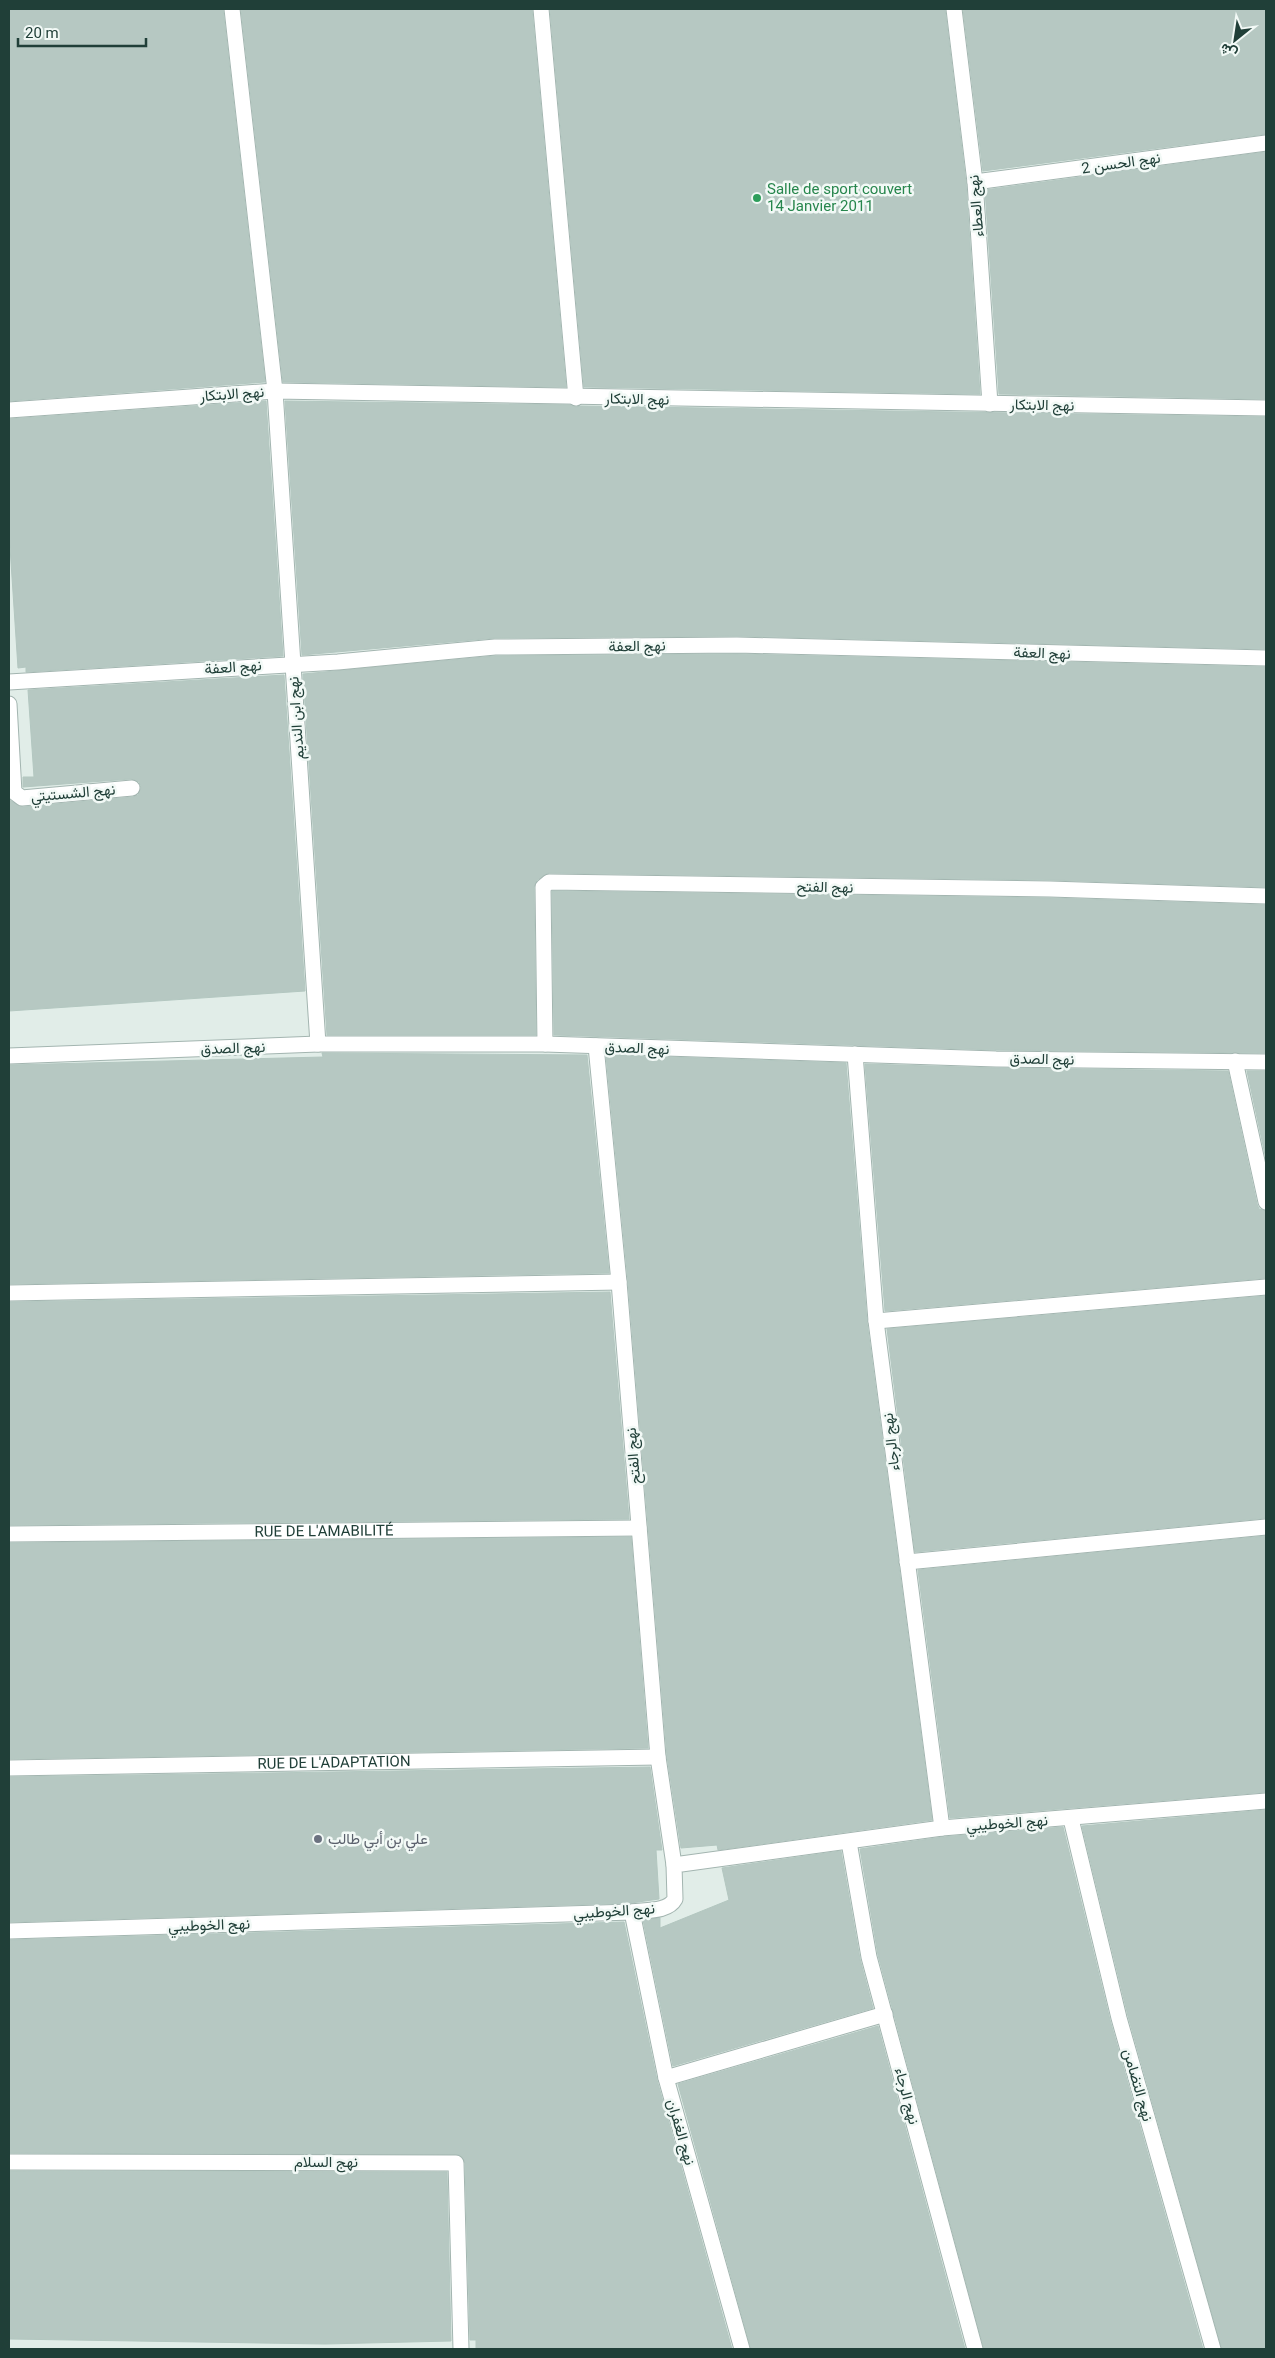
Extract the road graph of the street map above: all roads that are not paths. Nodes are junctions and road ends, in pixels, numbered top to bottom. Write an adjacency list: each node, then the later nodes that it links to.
1 (232, 9): 6 (street, نهج ابن النديم)
2 (541, 9): 7 (street)
3 (954, 9): 5 (street, نهج العطاء)
4 (1266, 144): 5 (street, نهج الحسن 2)
5 (975, 182): 8 (street, نهج العطاء)
6 (276, 391): 7 (street, نهج الابتكار); 10 (street, نهج الابتكار); 12 (street, نهج ابن النديم)
7 (576, 398): 8 (street, نهج الابتكار)
8 (990, 404): 9 (street, نهج الابتكار)
9 (1266, 408)
10 (9, 410)
11 (1266, 658): 12 (street, نهج العفة)
12 (293, 663): 13 (street, نهج العفة); 17 (street, نهج ابن النديم)
13 (9, 682)
14 (9, 704): 15 (street, نهج الشستيتي)
15 (132, 788)
16 (1266, 896): 18 (street, نهج الفتح)
17 (318, 1044): 18 (street, نهج الصدق); 21 (street, نهج الصدق)
18 (545, 1044): 19 (street, نهج الصدق)
19 (596, 1046): 20 (street, نهج الصدق); 25 (street, نهج الفتح)
20 (855, 1054): 22 (street, نهج الصدق); 28 (street, نهج الرجاء)
21 (9, 1056)
22 (1235, 1061): 23 (street, نهج الصدق); 24 (street)
23 (1266, 1062)
24 (1266, 1202)
25 (619, 1282): 27 (street); 30 (street, نهج الفتح)
26 (1266, 1287): 28 (street)
27 (9, 1293)
28 (876, 1321): 32 (street, نهج الرجاء)
29 (1266, 1527): 32 (street)
30 (639, 1528): 31 (street, RUE DE L'AMABILITÉ); 33 (street, نهج الفتح)
31 (9, 1534)
32 (907, 1562): 37 (street, نهج الرجاء)
33 (658, 1757): 34 (street, RUE DE L'ADAPTATION); 39 (street, نهج الفتح)
34 (9, 1768)
35 (1266, 1801): 36 (street, نهج الخوطيبي)
36 (1071, 1819): 37 (street, نهج الخوطيبي); 48 (street, نهج التضامن)
37 (942, 1828): 38 (street, نهج الخوطيبي)
38 (849, 1842): 39 (street, نهج الخوطيبي); 42 (street, نهج الرجاء)
39 (674, 1865): 40 (street, نهج الخوطيبي)
40 (632, 1912): 41 (street, نهج الخوطيبي); 43 (street, نهج الغفران)
41 (9, 1931)
42 (885, 2014): 43 (street); 47 (street, نهج الرجاء)
43 (666, 2078): 46 (street, نهج الغفران)
44 (9, 2162): 45 (street, نهج السلام)
45 (461, 2349)
46 (742, 2349)
47 (975, 2349)
48 (1213, 2349)

